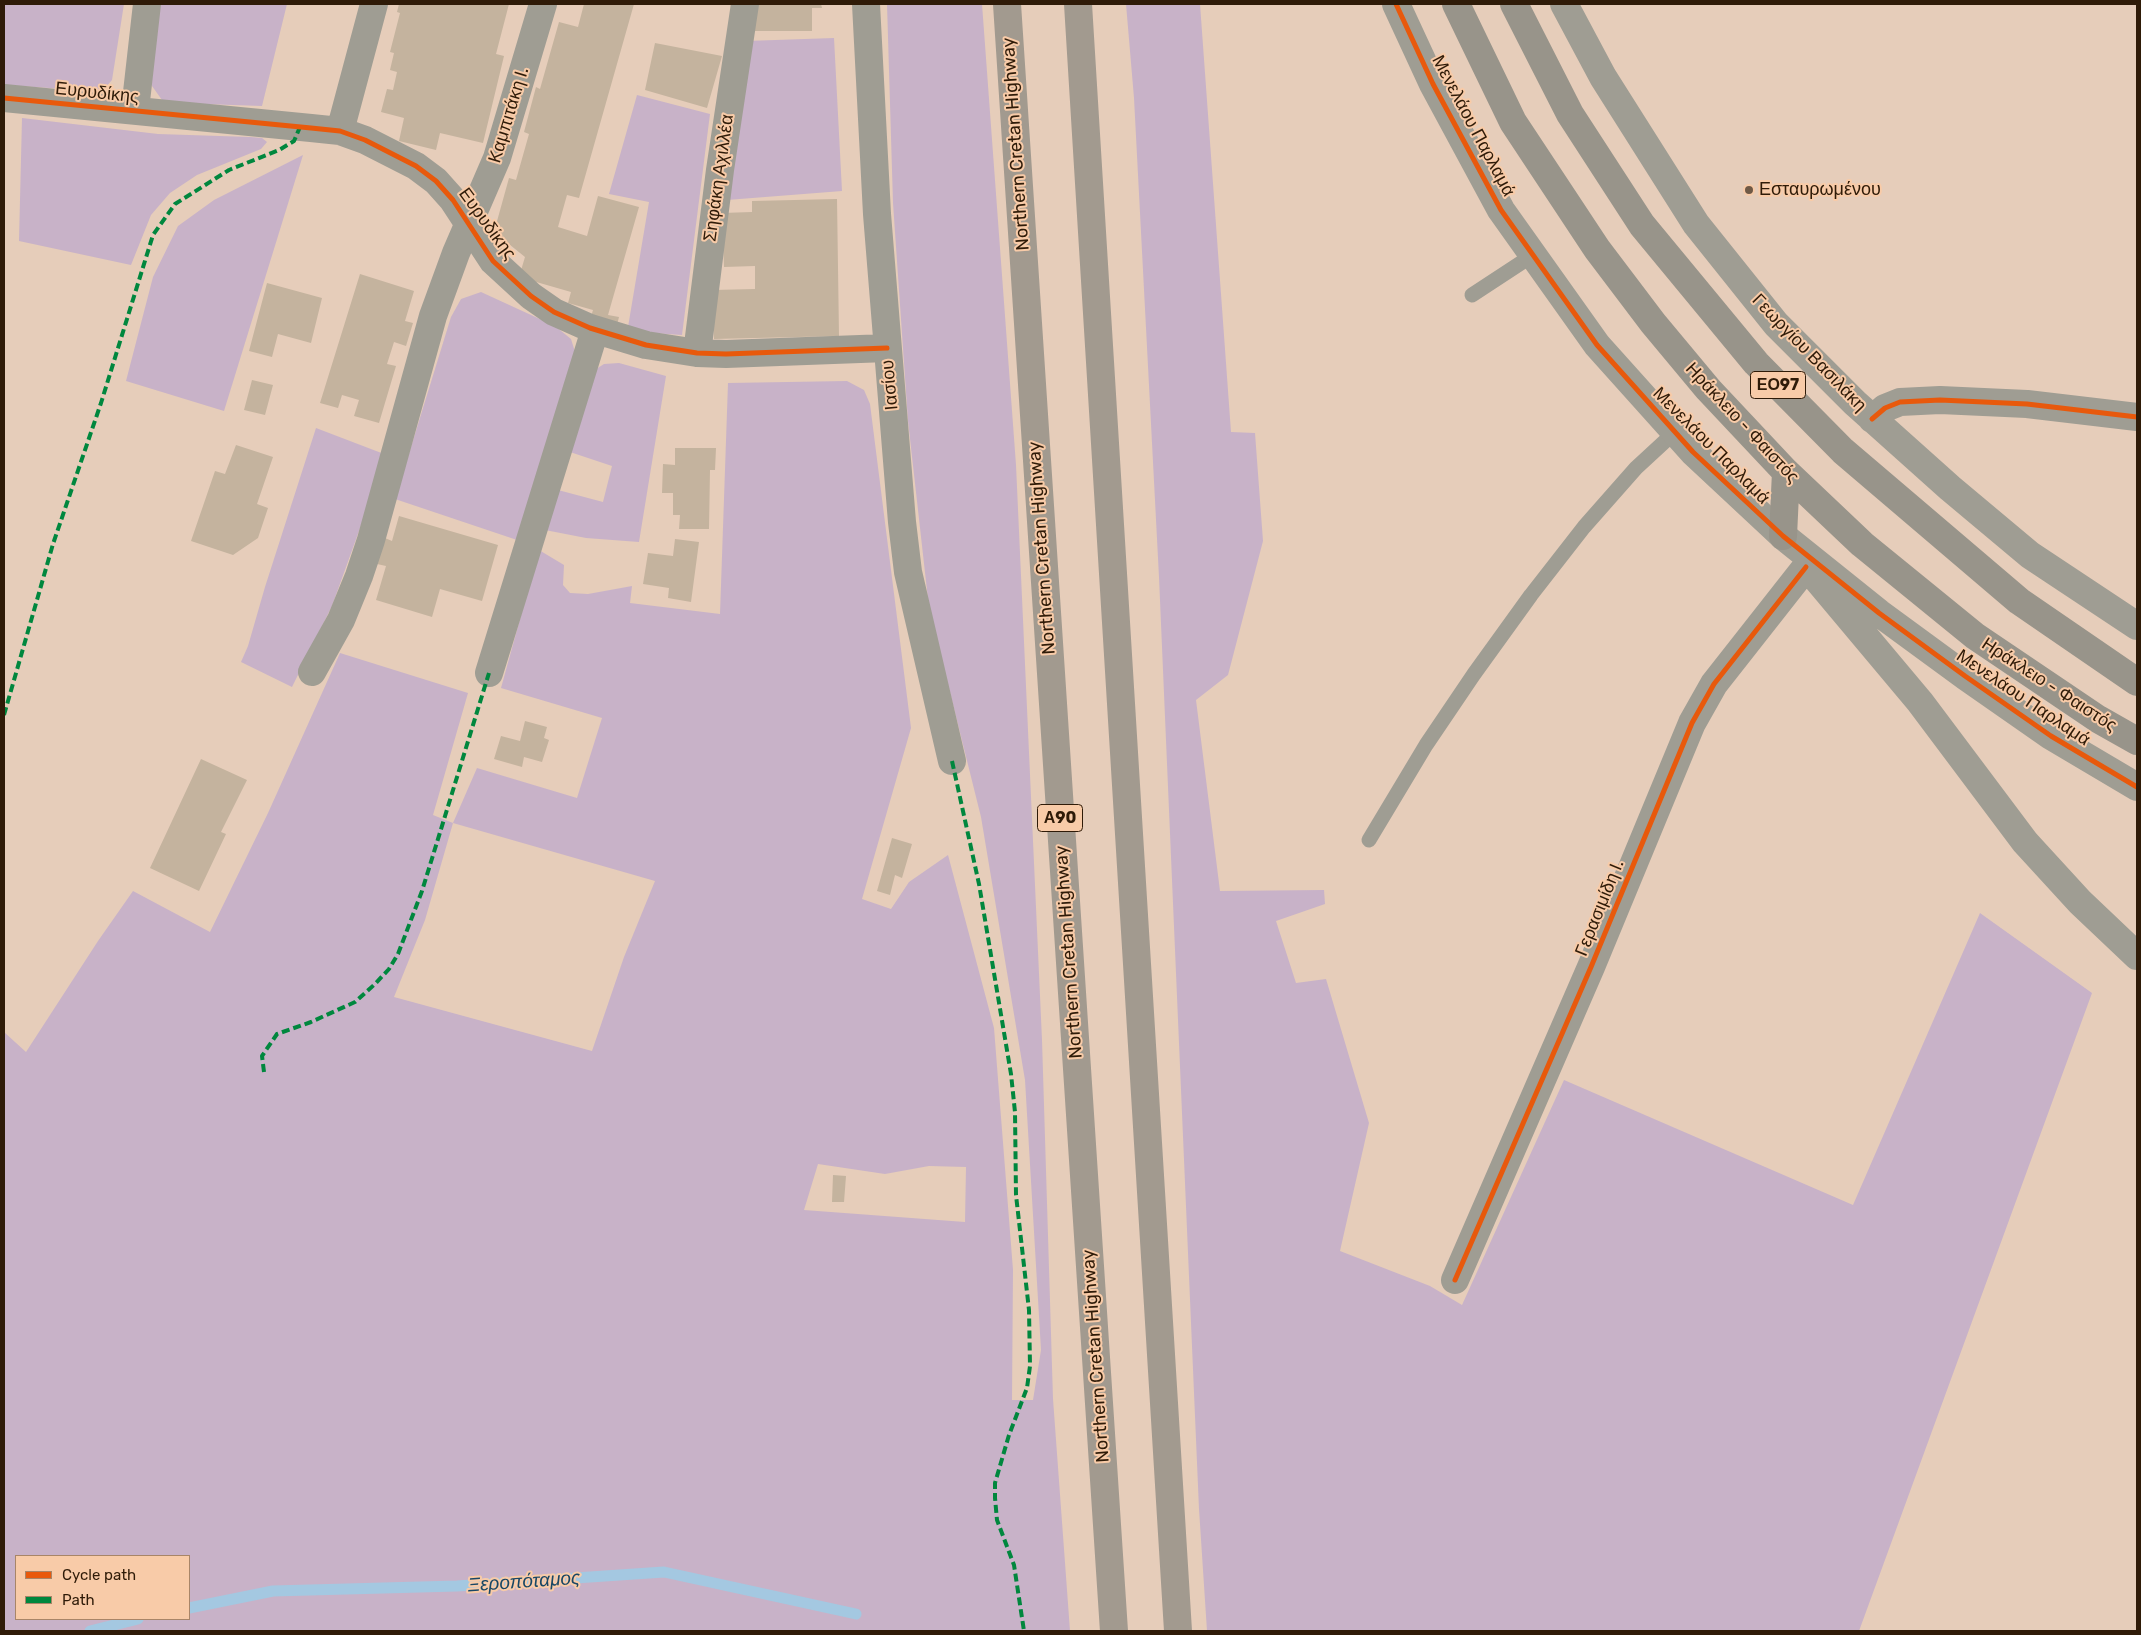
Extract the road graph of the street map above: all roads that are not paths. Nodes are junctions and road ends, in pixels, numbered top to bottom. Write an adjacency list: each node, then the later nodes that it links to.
1 (147, 4): 13 (street)
2 (374, 4): 14 (street)
3 (542, 4): 15 (street, Καμπιτάκη Ι.)
4 (745, 4): 20 (street, Σηφάκη Αχιλλέα)
5 (866, 4): 19 (street, Ιασίου)
6 (1007, 4): 37 (highway, Northern Cretan Highway / Α90)
7 (1078, 4): 38 (highway)
8 (1396, 4): 16 (street, Μενελάου Παρλαμά)
9 (1456, 4): 24 (main road, Ηράκλειο - Φαιστός / ΕΟ97)
10 (1514, 4): 30 (main road, ΕΟ97)
11 (1564, 4): 22 (street, Γεωργίου Βασιλάκη)
12 (4, 99): 13 (street, Ευρυδίκης)
13 (135, 110): 14 (street, Ευρυδίκης)
14 (340, 131): 15 (street, Ευρυδίκης)
15 (469, 224): 18 (street, Ευρυδίκης); 28 (street, Καμπιτάκη Ι.)
16 (1533, 255): 17 (lane); 23 (street, Μενελάου Παρλαμά)
17 (1472, 295)
18 (595, 330): 20 (street, Ευρυδίκης); 29 (street)
19 (887, 348): 20 (street, Ευρυδίκης); 32 (street, Ιασίου)
20 (697, 353)
21 (2137, 417): 22 (street)
22 (1872, 419): 27 (street, Γεωργίου Βασιλάκη)
23 (1674, 432): 25 (street, Μενελάου Παρλαμά); 34 (lane)
24 (1786, 472): 25 (main road); 31 (main road, Ηράκλειο - Φαιστός / ΕΟ97)
25 (1783, 536): 26 (street); 33 (street, Μενελάου Παρλαμά)
26 (1806, 567): 35 (street); 36 (street, Γερασιμίδη Ι.)
27 (2137, 626)
28 (312, 672)
29 (489, 673)
30 (2137, 682)
31 (2137, 741)
32 (952, 761)
33 (2137, 787)
34 (1369, 840)
35 (2137, 956)
36 (1455, 1280)
37 (1114, 1631)
38 (1178, 1631)

